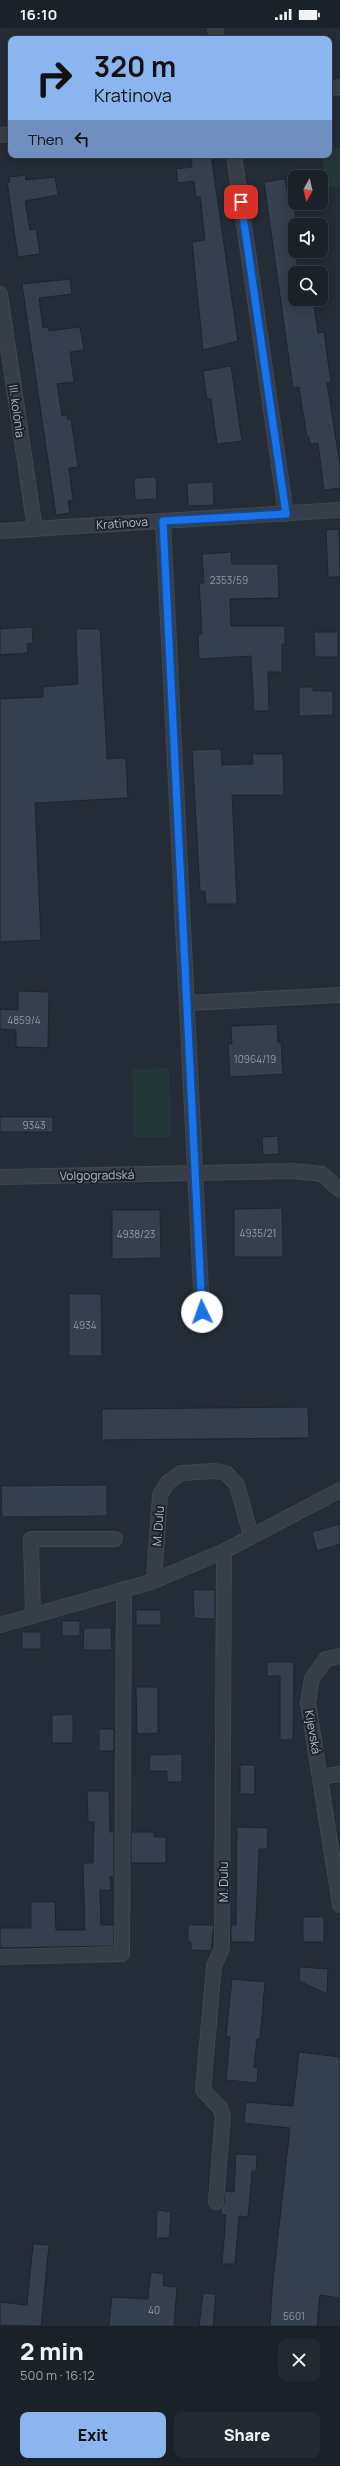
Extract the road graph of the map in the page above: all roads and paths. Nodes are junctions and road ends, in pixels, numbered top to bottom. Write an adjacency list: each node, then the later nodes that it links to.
1 (234, 158): 4 (street)
2 (0, 294): 6 (street, III. kolónia)
3 (340, 510): 4 (street, Kratinova)
4 (286, 514): 5 (street, Kratinova)
5 (163, 521): 6 (street, Kratinova); 9 (street)
6 (35, 529): 7 (street, Kratinova)
7 (0, 531)
8 (340, 995): 9 (street)
9 (186, 1003): 10 (street)
10 (195, 1174): 11 (street, Volgogradská); 12 (street, Volgogradská); 13 (street)
11 (0, 1177)
12 (340, 1190)
13 (202, 1312)
14 (340, 1490): 15 (street)
15 (251, 1536): 17 (street); 18 (street, M. Dulu)
16 (115, 1538): 20 (street)
17 (224, 1551): 18 (street); 27 (street, M. Dulu)
18 (154, 1581): 19 (street)
19 (124, 1589): 20 (street); 26 (street)
20 (33, 1616): 21 (street)
21 (0, 1625)
22 (340, 1656): 24 (street, Kijevská)
23 (340, 1774): 24 (street)
24 (321, 1777): 25 (street, Kijevská)
25 (340, 1905)
26 (0, 1957)
27 (216, 2202)

